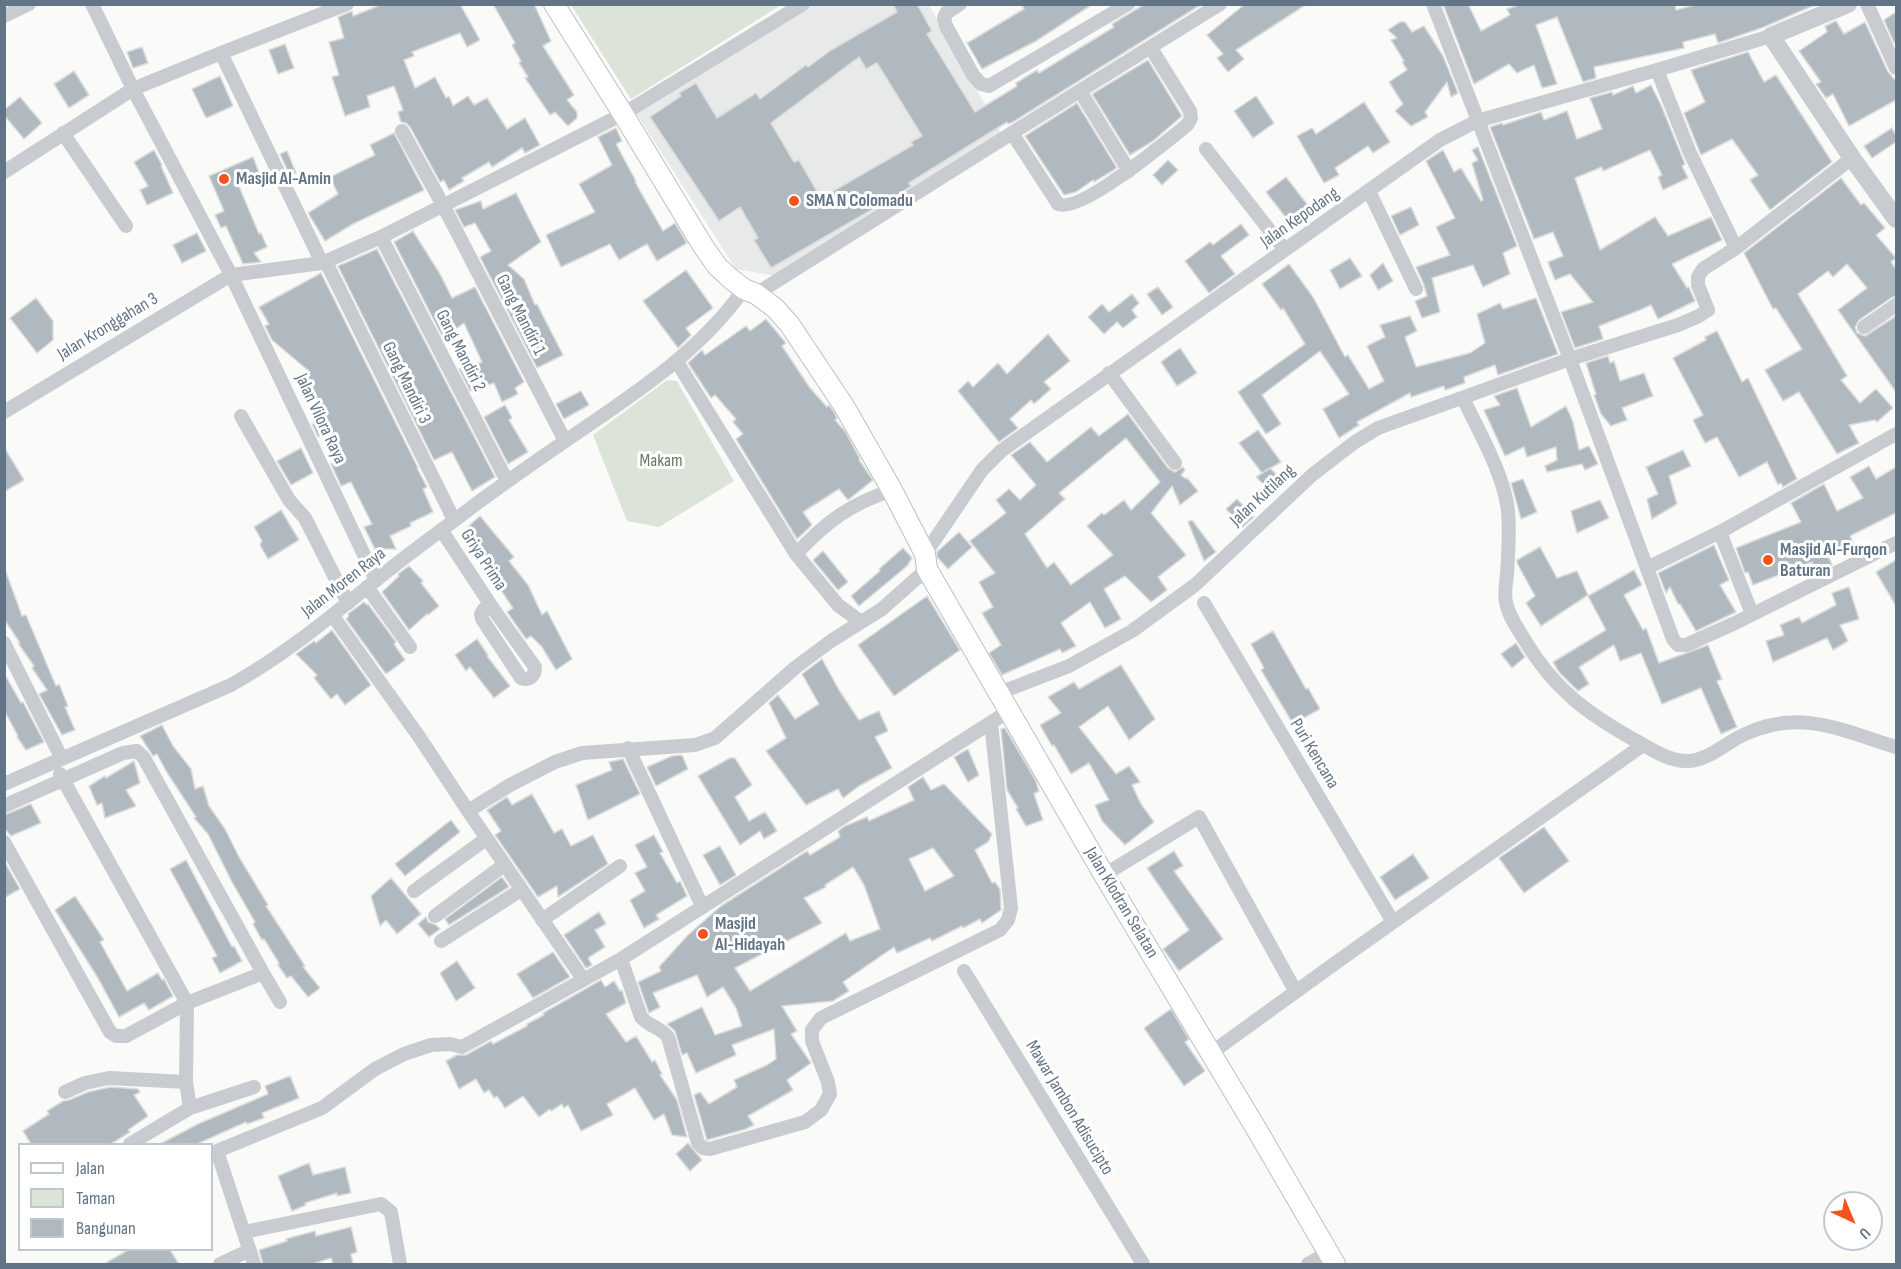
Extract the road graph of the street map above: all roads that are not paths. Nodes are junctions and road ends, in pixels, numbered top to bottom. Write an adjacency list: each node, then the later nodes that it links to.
1 (29, 4): 12 (street)
2 (92, 4): 18 (street, Jalan Vilora Raya)
3 (347, 4): 15 (street)
4 (554, 4): 20 (main road)
5 (803, 4): 20 (street)
6 (960, 4): 7 (street)
7 (1128, 4)
8 (1220, 4): 14 (street, Jalan Moren Raya)
9 (1433, 4): 21 (street)
10 (1848, 4): 13 (street)
11 (1867, 4): 16 (street)
12 (4, 16)
13 (1771, 36): 17 (street, Jalan Kepodang); 26 (street)
14 (1151, 48): 19 (street, Jalan Moren Raya); 27 (street)
15 (220, 53): 18 (street); 36 (street, Gang Mandiri 3)
16 (1896, 68)
17 (1657, 70): 21 (street, Jalan Kepodang); 34 (street)
18 (133, 89): 23 (street); 37 (street, Jalan Vilora Raya)
19 (1080, 91): 24 (street, Jalan Moren Raya); 27 (street)
20 (623, 114): 30 (street); 39 (main road)
21 (1477, 120): 29 (street, Jalan Kepodang); 42 (street)
22 (402, 131): 30 (street, Gang Mandiri 1)
23 (63, 133): 28 (street); 32 (street)
24 (1012, 133): 27 (street); 39 (street, Jalan Moren Raya)
25 (1206, 149): 35 (street)
26 (1852, 158): 31 (street); 34 (street)
27 (1129, 171)
28 (4, 172)
29 (1369, 191): 35 (street, Jalan Kepodang); 38 (street)
30 (444, 207): 33 (street); 49 (street, Gang Mandiri 1)
31 (1896, 219)
32 (126, 226)
33 (381, 237): 36 (street); 51 (street, Gang Mandiri 2)
34 (1736, 248): 42 (street, Jalan Kutilang)
35 (1285, 250): 44 (street, Jalan Kepodang)
36 (324, 263): 37 (street); 53 (street, Gang Mandiri 3)
37 (231, 275): 46 (street, Jalan Kronggahan 3); 60 (street, Jalan Vilora Raya)
38 (1416, 289)
39 (750, 292): 43 (street, Jalan Moren Raya); 52 (main road)
40 (1896, 305): 41 (street)
41 (1864, 327)
42 (1570, 359): 45 (street, Jalan Kutilang); 59 (street)
43 (677, 362): 49 (street, Jalan Moren Raya); 57 (street)
44 (1109, 373): 50 (street); 58 (street, Jalan Kepodang)
45 (1463, 398): 69 (street, Jalan Kutilang); 72 (street)
46 (4, 412)
47 (241, 416): 61 (street)
48 (1896, 434): 55 (street)
49 (565, 441): 51 (street, Jalan Moren Raya)
50 (1175, 463)
51 (507, 481): 53 (street, Jalan Moren Raya)
52 (892, 489): 57 (street); 58 (main road)
53 (454, 520): 54 (street, Jalan Moren Raya)
54 (442, 531): 60 (street, Jalan Moren Raya); 63 (street, Griya Prima)
55 (1720, 532): 59 (street); 64 (street)
56 (1896, 543): 64 (street)
57 (796, 554): 66 (street)
58 (923, 554): 66 (street); 69 (main road, Jalan Klodran Selatan)
59 (1647, 568): 64 (street)
60 (372, 583): 61 (street, Jalan Moren Raya); 68 (street, Jalan Vilora Raya)
61 (348, 603): 65 (street, Jalan Moren Raya)
62 (1204, 603): 90 (street, Puri Kencana)
63 (494, 610): 63 (street, Griya Prima)
64 (1752, 614)
65 (333, 616): 75 (street, Jalan Moren Raya); 79 (street)
66 (857, 619): 74 (street)
67 (4, 644): 75 (street)
68 (410, 647)
69 (999, 693): 70 (main road, Jalan Klodran Selatan)
70 (1009, 711): 71 (street); 84 (main road, Jalan Klodran Selatan)
71 (991, 723): 87 (street); 92 (street)
72 (1643, 745): 73 (street); 90 (street)
73 (1896, 747)
74 (628, 748): 79 (street); 87 (street)
75 (58, 761): 76 (street); 77 (street, Jalan Moren Raya)
76 (63, 780): 78 (street); 94 (street); 98 (street)
77 (4, 784)
78 (4, 806)
79 (468, 811): 80 (street)
80 (486, 839): 82 (street); 86 (street)
81 (4, 842): 98 (street)
82 (504, 865): 85 (street); 88 (street)
83 (620, 866): 89 (street)
84 (1104, 875): 96 (street); 99 (main road, Jalan Klodran Selatan)
85 (521, 890): 89 (street); 91 (street)
86 (414, 891)
87 (702, 906): 92 (street)
88 (435, 916)
89 (542, 920): 95 (street)
90 (1393, 922): 96 (street)
91 (441, 941)
92 (621, 959): 95 (street)
93 (964, 971): 111 (street, Mawar Jambon Adisucipto)
94 (263, 973): 97 (street); 98 (street)
95 (583, 979): 105 (street)
96 (1296, 993): 99 (street)
97 (280, 1002)
98 (186, 1003): 100 (street)
99 (1211, 1053): 107 (main road, Jalan Klodran Selatan)
100 (186, 1082): 102 (street); 103 (street)
101 (255, 1087): 103 (street)
102 (65, 1092)
103 (190, 1108): 104 (street)
104 (132, 1143)
105 (244, 1232): 106 (street); 110 (street)
106 (250, 1250): 108 (street); 109 (street)
107 (1331, 1259): 112 (street)
108 (220, 1264)
109 (254, 1264)
110 (400, 1264)
111 (1143, 1264)
112 (1308, 1264)

